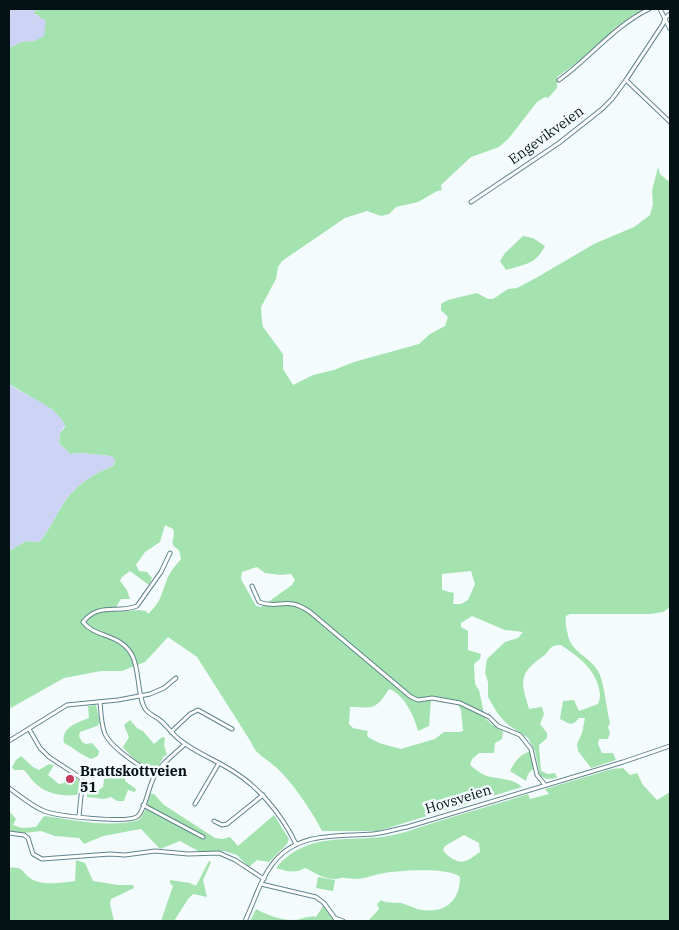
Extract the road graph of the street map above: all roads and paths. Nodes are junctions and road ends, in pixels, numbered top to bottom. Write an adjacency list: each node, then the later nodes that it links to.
1 (649, 9): 6 (street)
2 (660, 9): 4 (street)
3 (670, 14): 4 (street)
4 (665, 18): 5 (street); 7 (street, Engevikveien)
5 (670, 29)
6 (559, 80)
7 (626, 80): 8 (street); 9 (street, Engevikveien)
8 (670, 122)
9 (471, 202)
10 (170, 553): 13 (street)
11 (252, 586): 23 (street)
12 (176, 678): 13 (street)
13 (141, 696): 14 (street); 17 (street)
14 (100, 702): 15 (street); 22 (street)
15 (29, 729): 18 (street); 28 (street)
16 (232, 729): 17 (street)
17 (171, 732): 19 (street)
18 (9, 741)
19 (185, 744): 21 (street); 22 (street)
20 (670, 746): 23 (street, Hovsveien)
21 (219, 763): 25 (street); 26 (street)
22 (154, 776): 27 (street)
23 (546, 785): 32 (street, Hovsveien)
24 (9, 788): 28 (street)
25 (262, 795): 29 (street); 32 (street)
26 (195, 804)
27 (143, 805): 28 (street); 31 (street)
28 (80, 816)
29 (214, 821)
30 (9, 833): 33 (street)
31 (203, 837)
32 (296, 844): 33 (street, Hovsveien)
33 (264, 879): 34 (street, Hovsveien)
34 (261, 884): 35 (street); 36 (street, Hovsveien)
35 (336, 920): 37 (street)
36 (245, 921)
37 (343, 921)

